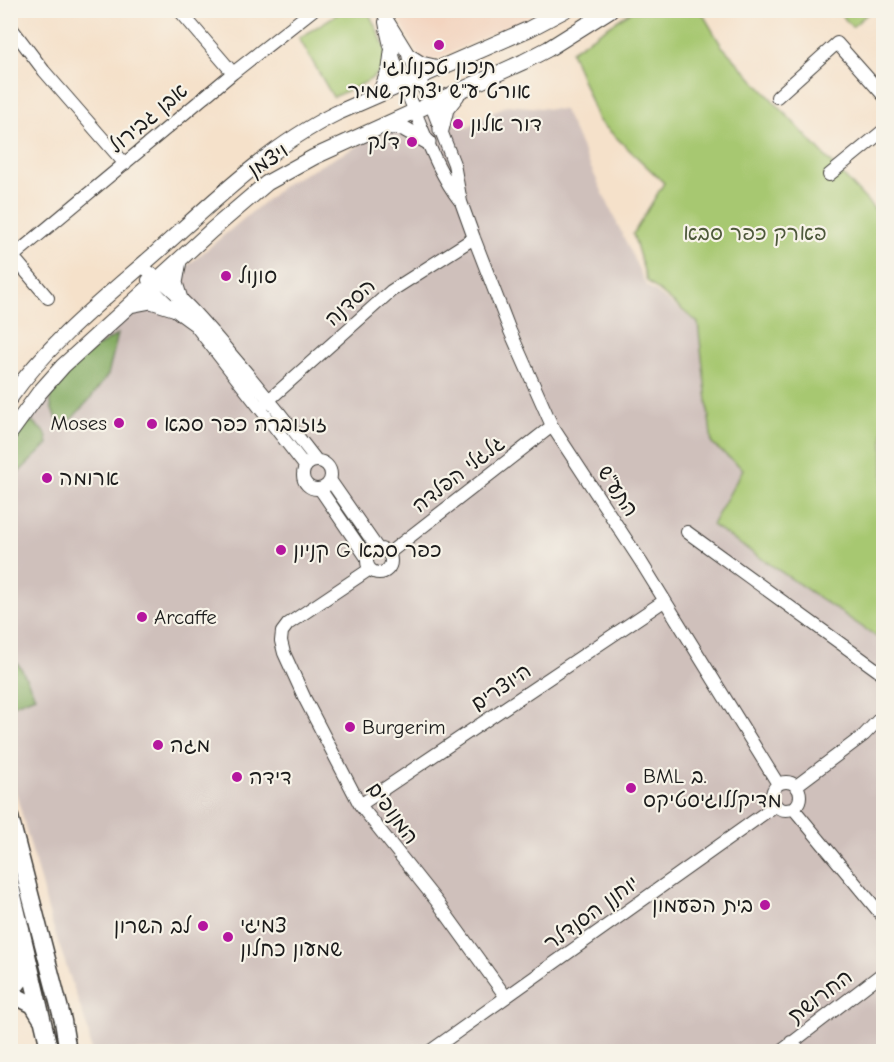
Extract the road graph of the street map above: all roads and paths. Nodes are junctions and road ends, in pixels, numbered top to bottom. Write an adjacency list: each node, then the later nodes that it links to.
1 (179, 10): 10 (street)
2 (313, 10): 10 (street, אבן גבירול)
3 (565, 10): 9 (main road, ויצמן)
4 (610, 10): 14 (main road, ויצמן)
5 (383, 15): 7 (street, התע"ש); 8 (street, התע"ש)
6 (10, 26): 23 (street)
7 (392, 52): 12 (street, התע"ש); 13 (main road)
8 (410, 57): 9 (main road); 11 (street, התע"ש)
9 (439, 68): 11 (main road, ויצמן)
10 (233, 73): 23 (street, אבן גבירול)
11 (419, 77): 12 (main road, ויצמן); 17 (street, התע"ש)
12 (403, 83): 13 (main road, ויצמן); 18 (street, התע"ש)
13 (380, 93): 29 (main road, ויצמן)
14 (459, 93): 17 (main road, ויצמן); 20 (main road)
15 (884, 96): 16 (street)
16 (777, 97)
17 (431, 105): 18 (main road, ויצמן); 20 (street, התע"ש)
18 (415, 112): 19 (main road, ויצמן); 22 (street, התע"ש)
19 (381, 127): 22 (main road); 28 (main road, ויצמן)
20 (441, 130): 25 (street, התע"ש)
21 (884, 130): 24 (street)
22 (428, 142): 25 (street, התע"ש)
23 (125, 164): 27 (street, אבן גבירול)
24 (829, 175)
25 (460, 202): 26 (street, התע"ש)
26 (474, 238): 36 (street, הסדנה); 37 (street, התע"ש)
27 (12, 256): 31 (street)
28 (178, 261): 30 (main road, ויצמן); 33 (main road)
29 (141, 266): 30 (street); 35 (main road, ויצמן)
30 (156, 282): 32 (main road, ויצמן); 33 (street)
31 (48, 298)
32 (130, 305): 33 (main road); 38 (main road, ויצמן)
33 (179, 308): 34 (street); 34 (street); 36 (street)
34 (200, 318): 36 (street)
35 (10, 398)
36 (265, 404): 39 (street)
37 (552, 426): 43 (street, גלגלי הפלדה); 45 (street, התע"ש)
38 (10, 433)
39 (311, 463): 40 (street); 41 (street)
40 (330, 480): 41 (street); 43 (street)
41 (320, 489): 44 (street)
42 (687, 532): 46 (street)
43 (384, 551): 44 (street); 44 (street)
44 (369, 563): 50 (street, המנופים)
45 (664, 601): 48 (street, התע"ש); 50 (street, היוצרים)
46 (884, 675)
47 (884, 714): 49 (street)
48 (778, 784): 49 (street); 51 (street)
49 (796, 786): 52 (street)
50 (360, 805): 60 (street, המנופים)
51 (776, 805): 52 (street); 60 (street, יוחנן הסנדלר)
52 (793, 808): 55 (street)
53 (10, 817): 61 (highway)
54 (10, 883): 56 (highway)
55 (884, 918)
56 (21, 924): 58 (highway); 62 (highway)
57 (884, 972): 63 (street, החרושת)
58 (10, 988)
59 (10, 993): 62 (highway)
60 (506, 997): 67 (street, יוחנן הסנדלר)
61 (63, 1021): 65 (highway); 66 (highway)
62 (44, 1025): 64 (highway)
63 (791, 1042): 68 (street, החרושת); 69 (street)
64 (50, 1052)
65 (68, 1052)
66 (82, 1052)
67 (429, 1052)
68 (780, 1052)
69 (801, 1052)

